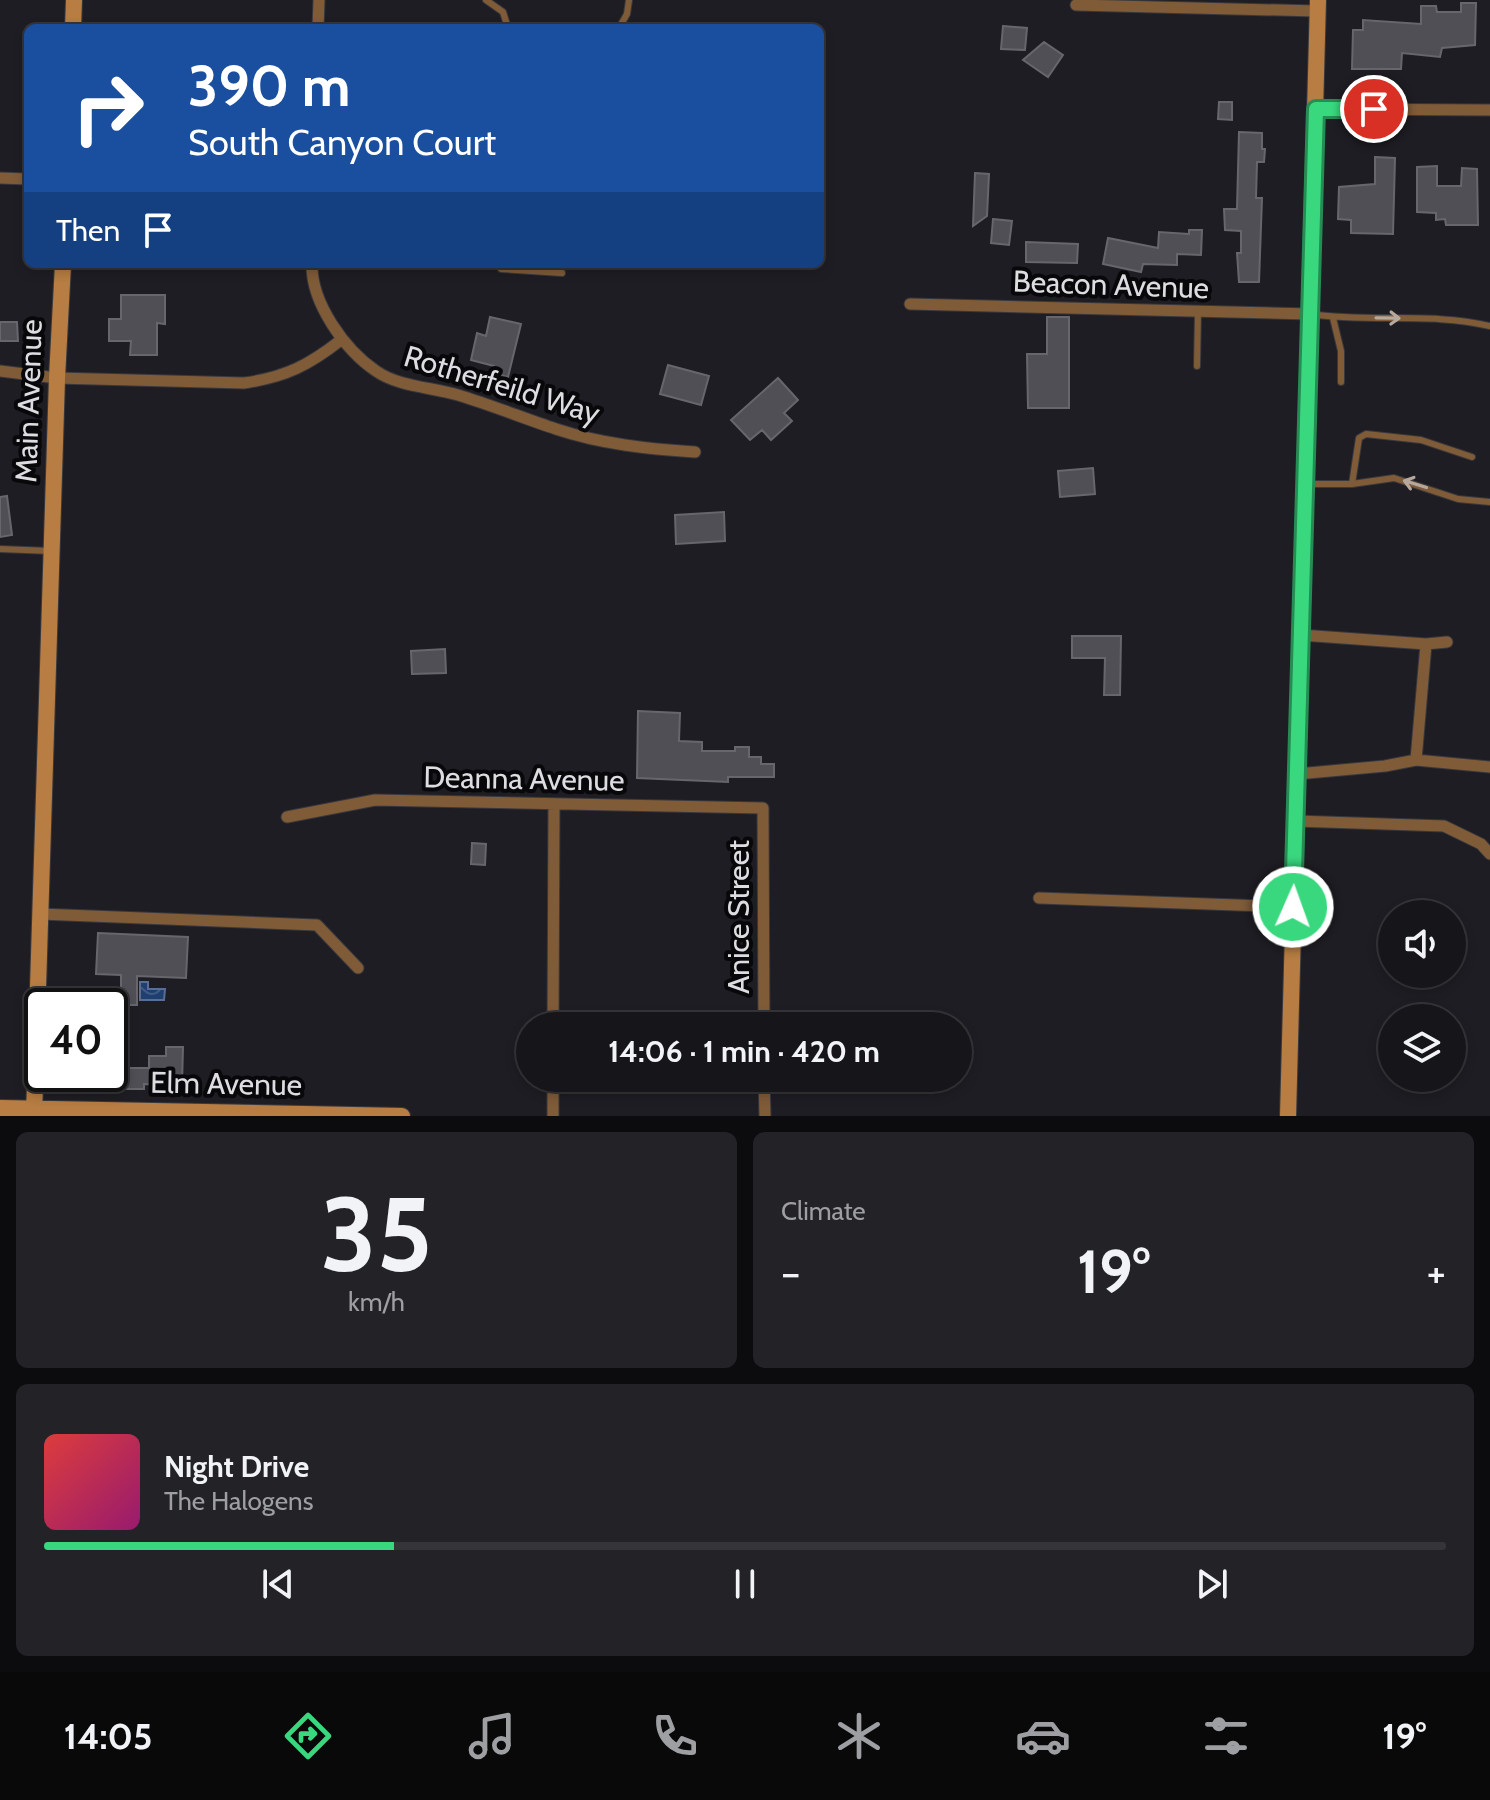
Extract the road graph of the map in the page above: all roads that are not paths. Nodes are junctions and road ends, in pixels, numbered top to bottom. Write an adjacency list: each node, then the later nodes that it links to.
1 (74, 0): 7 (street)
2 (319, 0): 8 (street)
3 (486, 0): 9 (lane)
4 (629, 0): 10 (lane)
5 (1076, 5): 6 (street)
6 (1318, 5): 11 (street)
7 (73, 24)
8 (318, 24)
9 (507, 24)
10 (621, 24)
11 (1316, 109): 12 (street); 21 (street)
12 (1490, 110)
13 (0, 178): 14 (street)
14 (24, 179)
15 (63, 268): 27 (street, Main Avenue)
16 (313, 268): 24 (street, Rotherfeild Way)
17 (500, 268): 18 (lane)
18 (562, 273)
19 (910, 304): 20 (street, Beacon Avenue)
20 (1198, 311): 21 (street, Beacon Avenue); 25 (lane)
21 (1310, 314): 22 (lane); 31 (street)
22 (1333, 318): 23 (lane, one-way to 23); 28 (lane)
23 (1490, 326)
24 (341, 340): 27 (street); 29 (street, Rotherfeild Way)
25 (1197, 366)
26 (0, 371): 27 (street)
27 (57, 378): 35 (street, Main Avenue)
28 (1341, 382)
29 (695, 452)
30 (1472, 457): 32 (lane)
31 (1305, 484): 32 (lane); 36 (street)
32 (1352, 484): 33 (lane, one-way to 32)
33 (1490, 502)
34 (0, 549): 35 (lane)
35 (51, 551): 49 (street, Main Avenue)
36 (1301, 635): 38 (street); 41 (street)
37 (1447, 642): 38 (street)
38 (1426, 644): 39 (street)
39 (1416, 760): 40 (street); 41 (street)
40 (1490, 767)
41 (1297, 774): 45 (street)
42 (554, 804): 43 (street, Deanna Avenue); 44 (street, Deanna Avenue); 51 (street)
43 (763, 808): 52 (street, Anice Street)
44 (287, 817)
45 (1296, 821): 46 (street); 48 (street)
46 (1490, 854)
47 (1039, 898): 48 (street)
48 (1293, 907): 60 (street)
49 (40, 914): 50 (street); 56 (street, Main Avenue)
50 (358, 968)
51 (553, 1012)
52 (764, 1012)
53 (553, 1092): 58 (street)
54 (764, 1092): 59 (street)
55 (0, 1108): 56 (street, Elm Avenue)
56 (34, 1112): 57 (street, Elm Avenue)
57 (402, 1116)
58 (553, 1116)
59 (765, 1116)
60 (1288, 1116)

